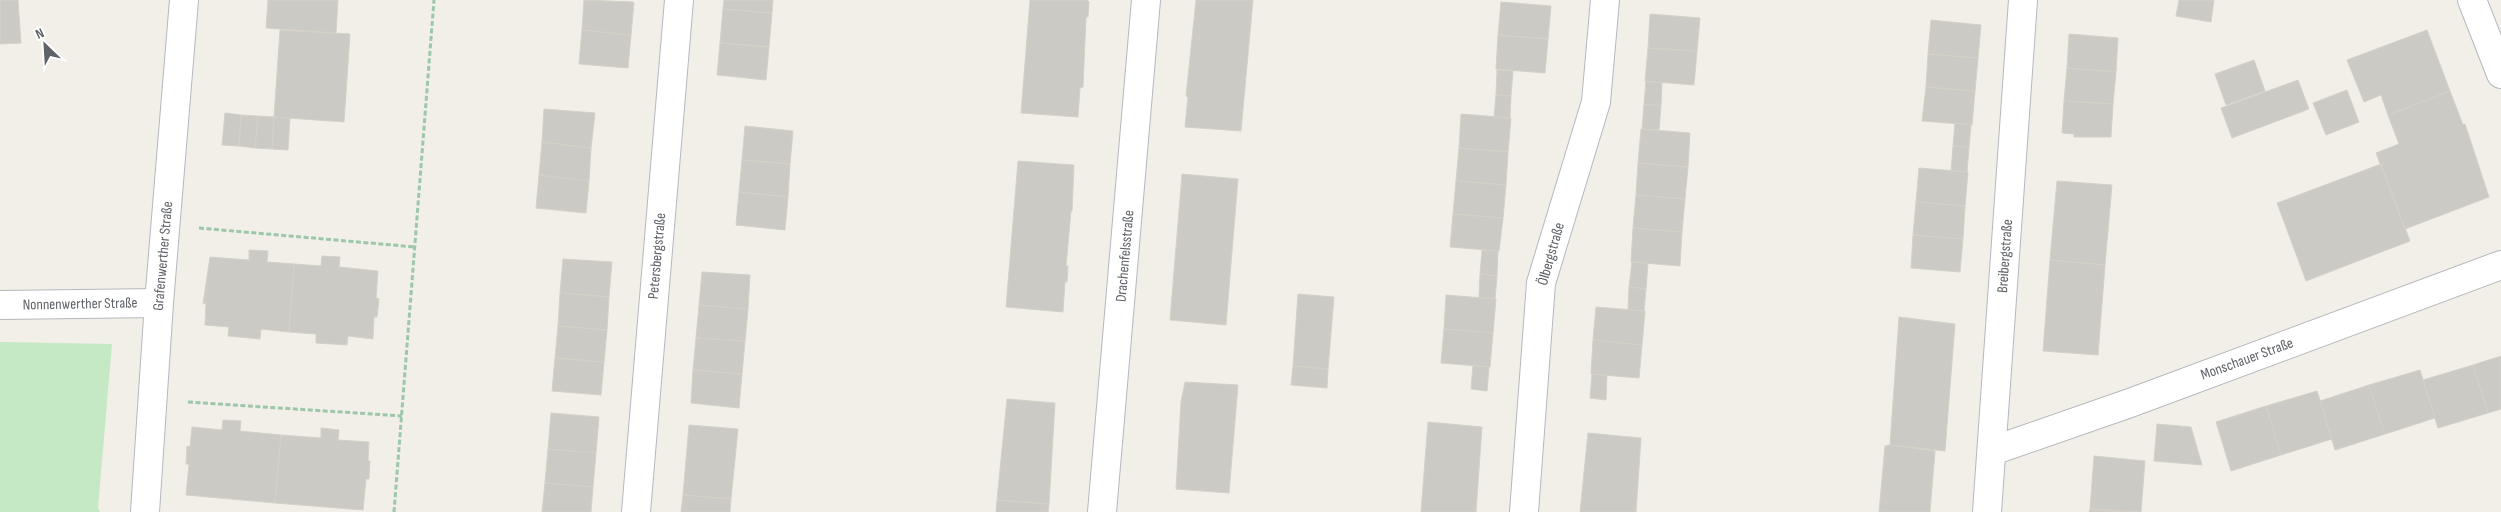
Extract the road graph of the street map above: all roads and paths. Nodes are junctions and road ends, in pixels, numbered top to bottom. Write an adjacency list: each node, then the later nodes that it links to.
1 (184, 0): 9 (street, Grafenwerther Straße)
2 (434, 0): 10 (path)
3 (679, 0): 19 (street, Petersbergstraße)
4 (1146, 0): 20 (street, Drachenfelsstraße)
5 (1605, 0): 21 (street, Ölbergstraße)
6 (2023, 0): 16 (street, Breibergstraße)
7 (2472, 0): 8 (street)
8 (2501, 74)
9 (166, 225): 10 (path); 12 (street, Grafenwerther Straße)
10 (415, 247): 15 (path)
11 (2501, 265): 16 (street, Monschauer Straße)
12 (159, 303): 13 (street, Nonnenwerther Straße); 14 (street, Grafenwerther Straße)
13 (0, 305)
14 (153, 400): 15 (path); 17 (street, Grafenwerther Straße)
15 (402, 416): 18 (path)
16 (1992, 451): 22 (street, Breibergstraße)
17 (145, 512)
18 (394, 512)
19 (636, 512)
20 (1102, 512)
21 (1524, 512)
22 (1987, 512)

